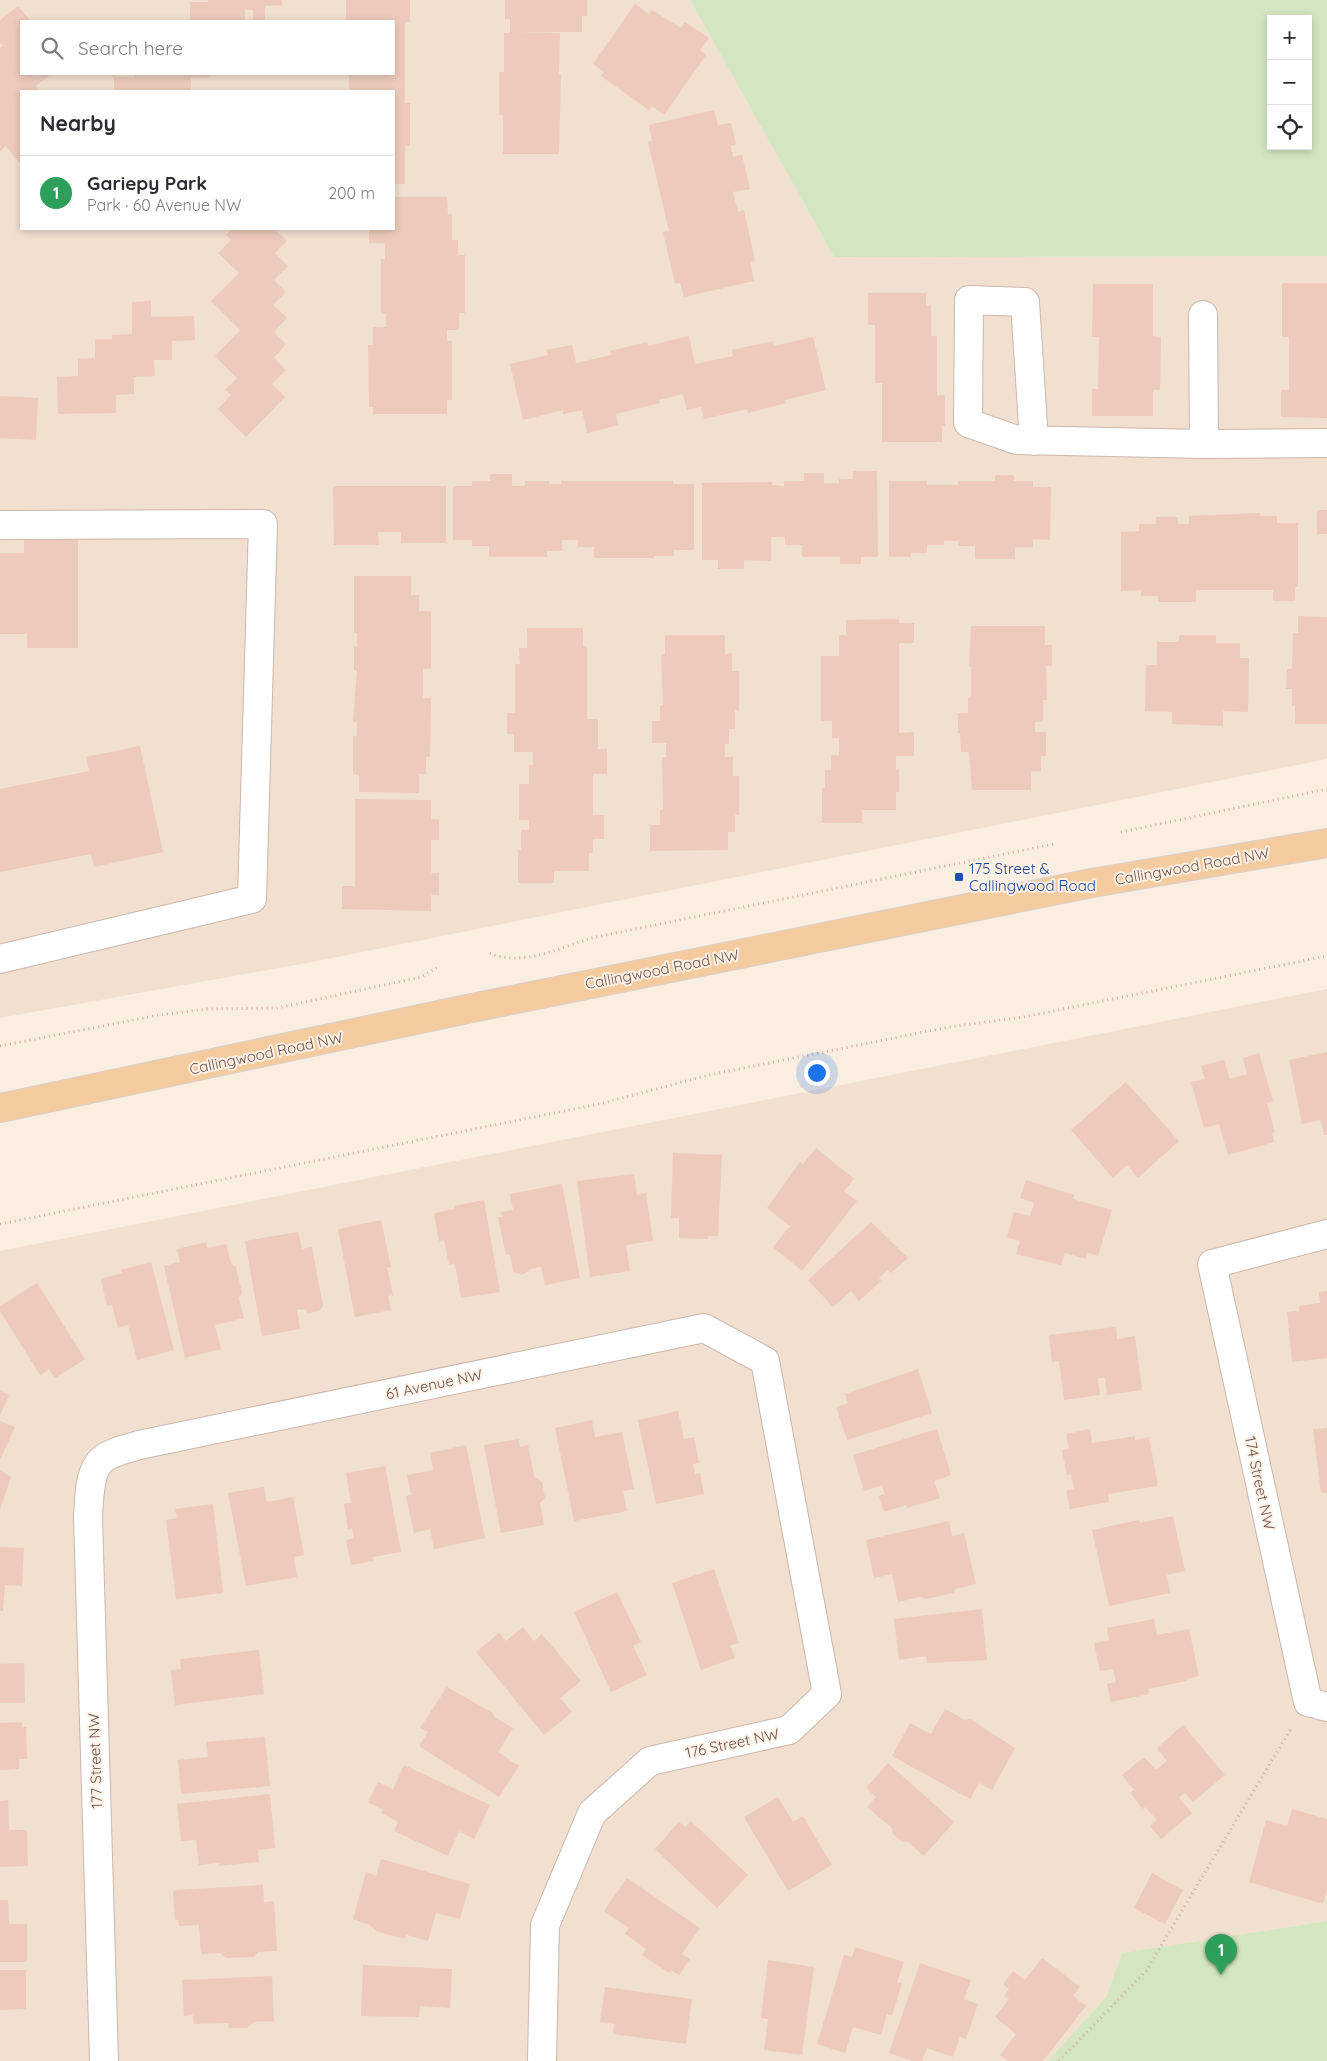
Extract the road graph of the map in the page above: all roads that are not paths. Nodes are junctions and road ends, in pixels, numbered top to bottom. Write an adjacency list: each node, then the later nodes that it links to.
1 (1203, 315): 4 (street)
2 (1034, 441): 2 (street); 4 (street)
3 (1327, 443): 4 (street)
4 (1204, 444)
5 (0, 525): 7 (street)
6 (1327, 843): 8 (main road, Callingwood Road NW)
7 (0, 959)
8 (0, 1108)
9 (1327, 1234): 12 (street, 174 Street NW)
10 (765, 1361): 11 (street, 61 Avenue NW); 14 (street, 176 Street NW)
11 (100, 1463): 13 (street, 177 Street NW)
12 (1318, 1704)
13 (104, 2061)
14 (542, 2061)

